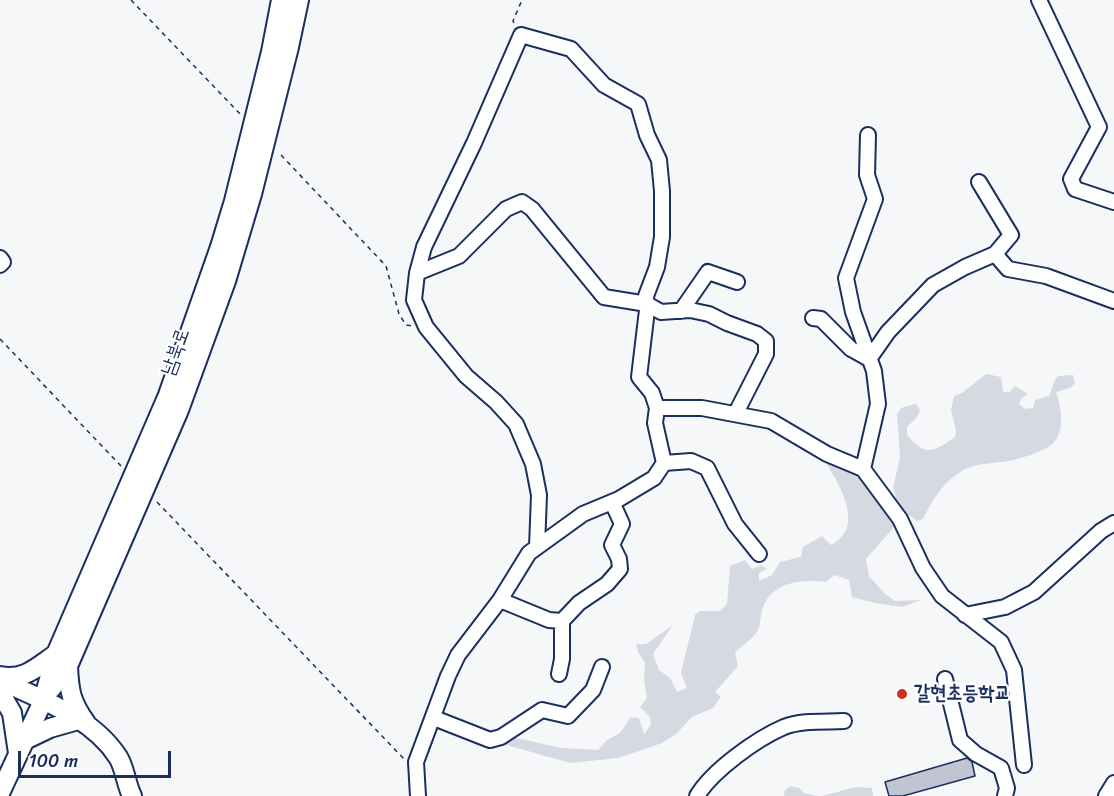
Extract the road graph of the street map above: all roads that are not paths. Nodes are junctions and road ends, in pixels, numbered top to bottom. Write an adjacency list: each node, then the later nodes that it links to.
1 (281, 0): 28 (main road, 남북로)
2 (299, 0): 28 (main road, 남북로)
3 (1039, 0): 6 (street)
4 (868, 135): 16 (street)
5 (979, 182): 7 (street)
6 (1114, 202)
7 (995, 254): 12 (street); 16 (street)
8 (0, 258): 9 (street)
9 (0, 265)
10 (417, 273): 13 (street); 13 (street); 23 (street)
11 (737, 282): 14 (street)
12 (1114, 302)
13 (647, 304): 14 (street); 17 (street)
14 (681, 311): 18 (street)
15 (813, 318): 16 (street)
16 (869, 359): 20 (street)
17 (657, 408): 18 (street); 19 (street)
18 (736, 413): 20 (street)
19 (664, 463): 21 (street); 24 (street)
20 (863, 469): 26 (street)
21 (612, 502): 23 (street); 27 (street)
22 (1114, 523): 26 (street)
23 (537, 547): 25 (street)
24 (759, 554)
25 (500, 600): 27 (street); 35 (street)
26 (965, 615): 39 (street)
27 (562, 621): 30 (street)
28 (62, 660): 31 (main road); 34 (main road, 남북로); 37 (main road)
29 (602, 668): 35 (street)
30 (559, 674)
31 (0, 678): 34 (main road)
32 (945, 679): 45 (street)
33 (0, 692): 38 (main road)
34 (43, 700): 37 (main road); 38 (main road, 남북로)
35 (434, 718): 43 (street)
36 (844, 721): 44 (street)
37 (82, 722): 38 (main road); 42 (main road)
38 (21, 747): 41 (main road, 남북로)
39 (1024, 765)
40 (1114, 783): 46 (street)
41 (0, 793)
42 (132, 796)
43 (418, 796)
44 (697, 796)
45 (1005, 796)
46 (1106, 796)

